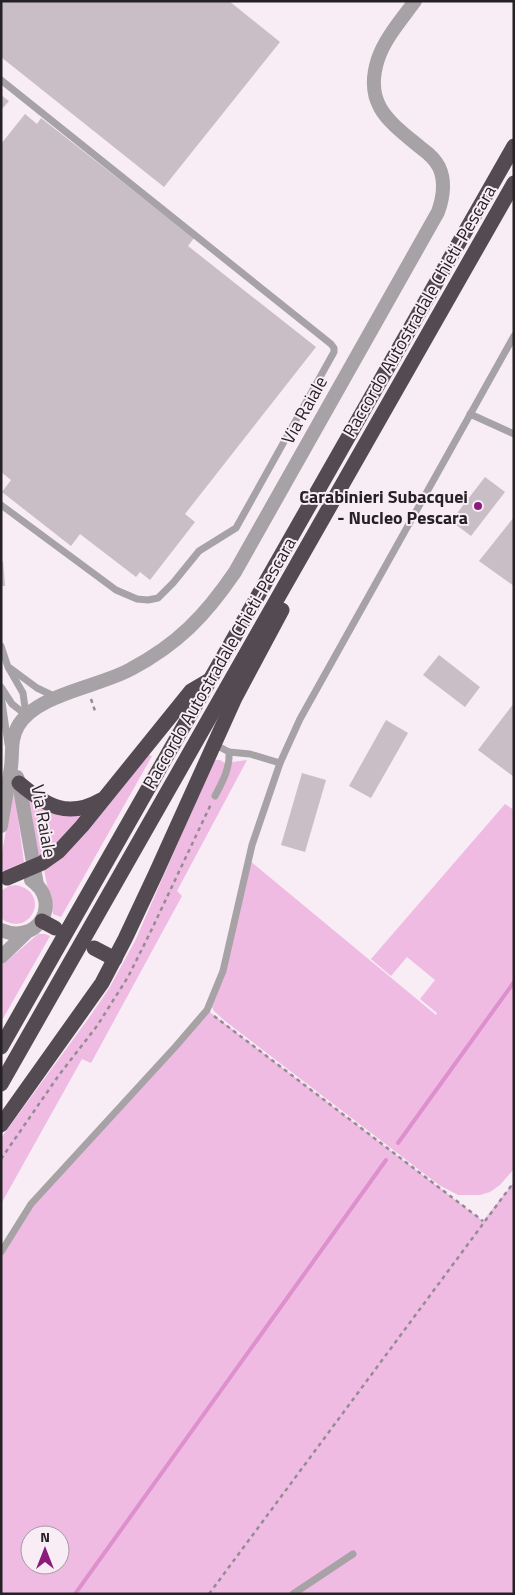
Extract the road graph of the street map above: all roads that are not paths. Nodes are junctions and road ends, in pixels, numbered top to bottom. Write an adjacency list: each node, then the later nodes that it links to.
1 (415, 1): 15 (street, Via Raiale)
2 (1, 80): 8 (lane)
3 (514, 146): 12 (highway, Raccordo Autostradale Chieti-Pescara)
4 (514, 183): 9 (highway, Raccordo Autostradale Chieti-Pescara)
5 (514, 336): 6 (lane)
6 (470, 414): 7 (lane); 19 (lane)
7 (514, 434)
8 (1, 505)
9 (290, 576): 17 (highway); 35 (highway, Raccordo Autostradale Chieti-Pescara)
10 (1, 646): 11 (lane)
11 (8, 667): 15 (lane); 16 (lane)
12 (209, 681): 23 (highway); 34 (highway, Raccordo Autostradale Chieti-Pescara)
13 (1, 686): 16 (lane)
14 (1, 695): 20 (lane)
15 (56, 697): 16 (street, Via Raiale)
16 (26, 716): 20 (street, Via Raiale)
17 (214, 744): 18 (lane); 33 (highway)
18 (229, 752): 19 (lane); 22 (lane)
19 (280, 763): 37 (lane)
20 (11, 765): 21 (street, Via Raiale); 24 (street, Via Raiale)
21 (19, 783): 23 (highway); 26 (street, Via Raiale)
22 (215, 796)
23 (105, 798): 26 (highway)
24 (3, 802): 25 (street, Via Raiale)
25 (1, 826)
26 (34, 866): 27 (highway); 28 (street, Via Raiale)
27 (4, 880): 28 (street)
28 (37, 885): 30 (street, Via Raiale)
29 (1, 930): 30 (street)
30 (26, 933): 32 (street)
31 (94, 948): 33 (highway)
32 (1, 957)
33 (115, 959): 36 (highway)
34 (1, 1047)
35 (1, 1084)
36 (1, 1126)
37 (1, 1252)
38 (353, 1554): 39 (lane)
39 (293, 1594)

